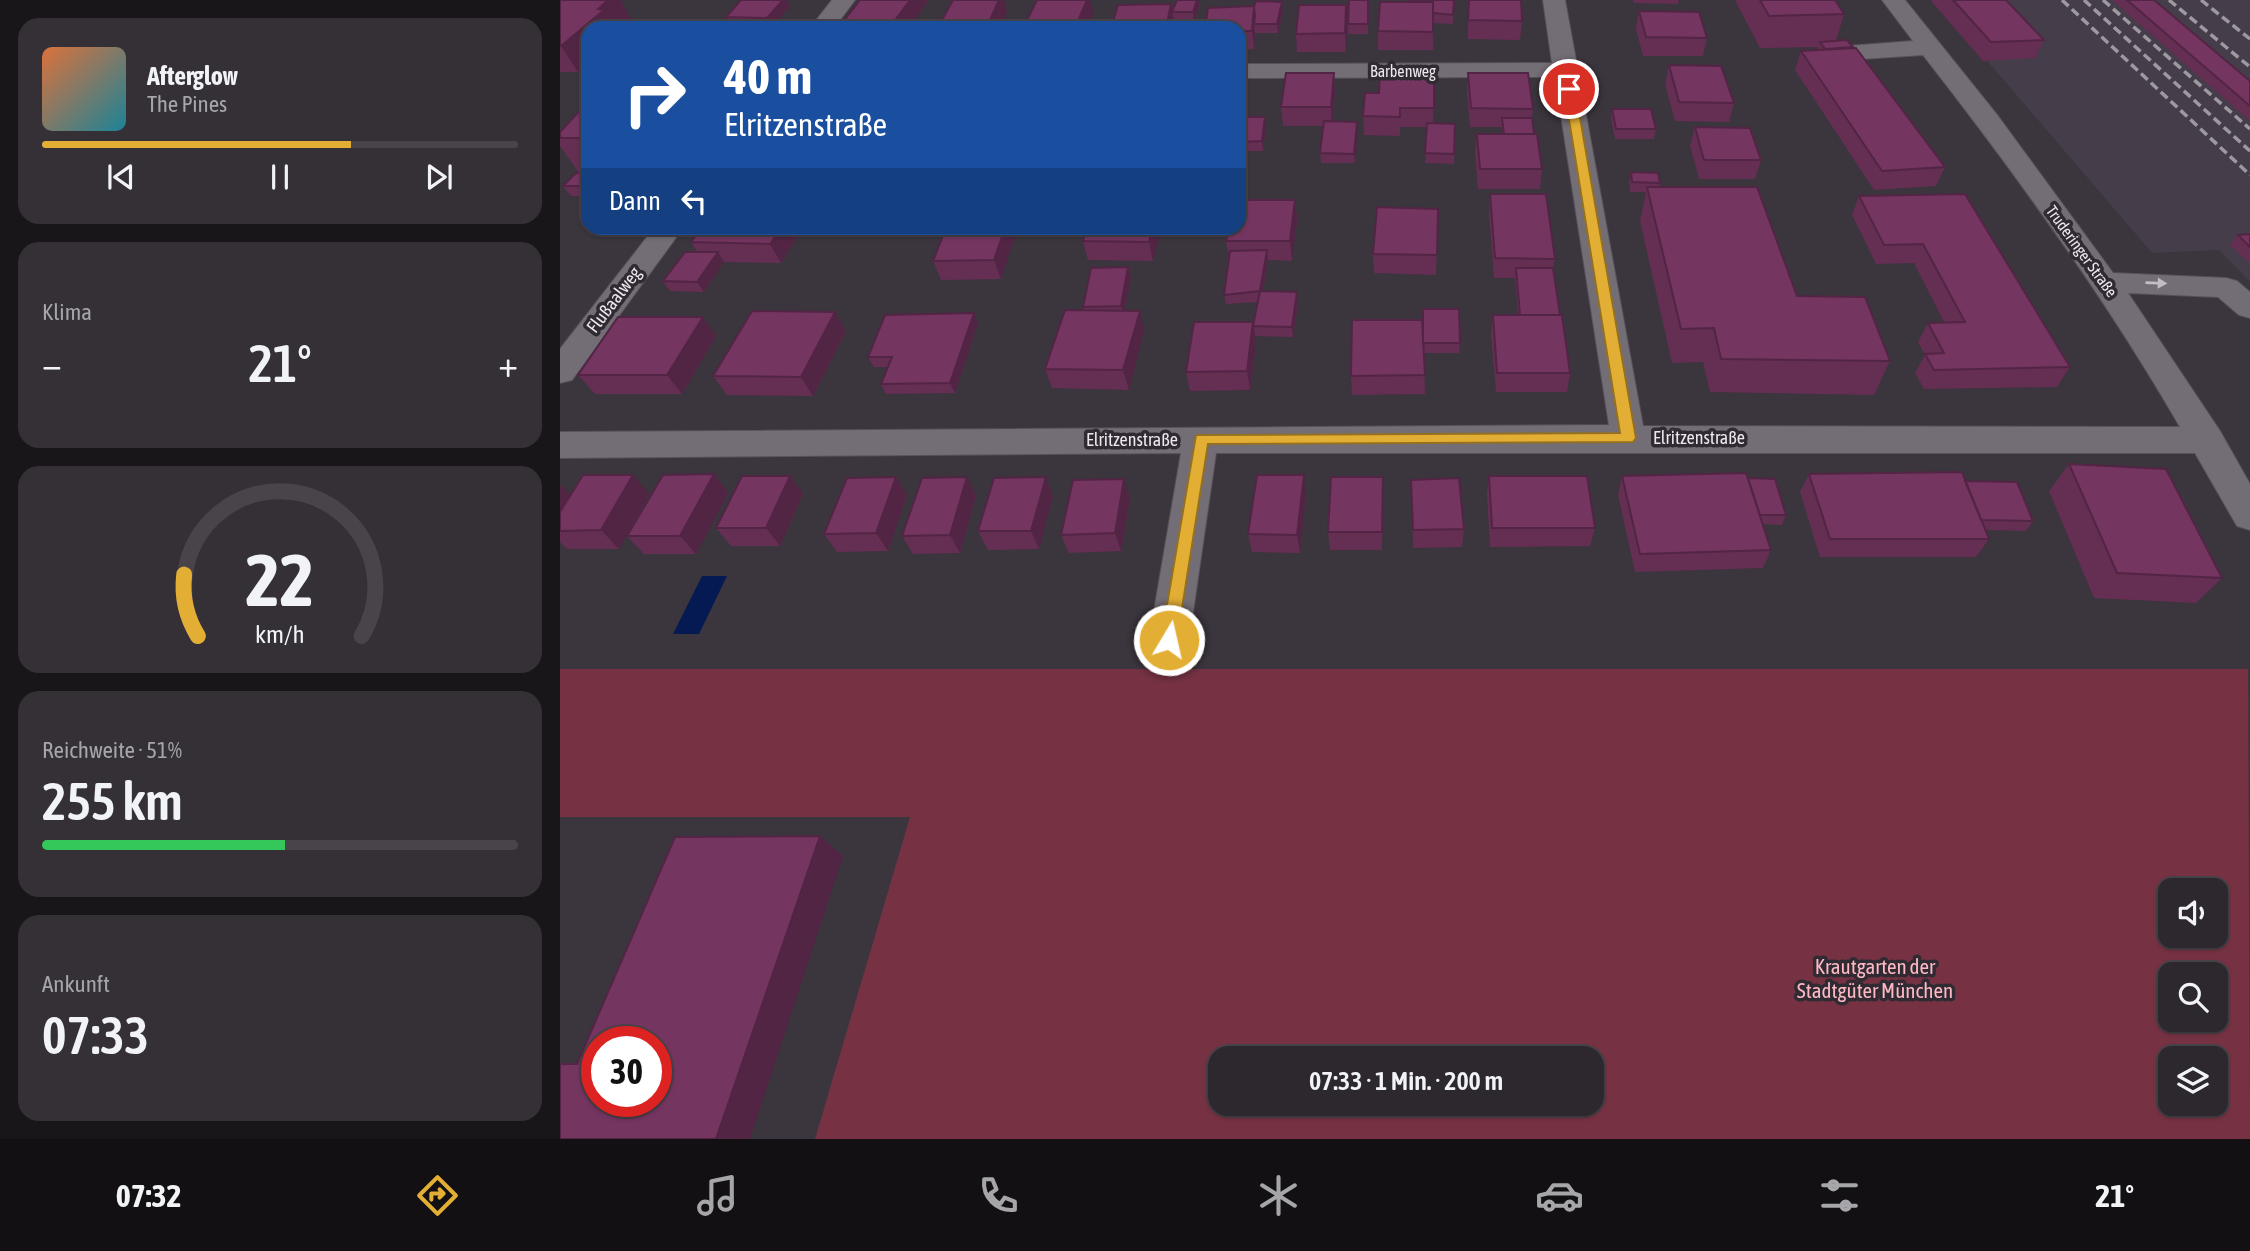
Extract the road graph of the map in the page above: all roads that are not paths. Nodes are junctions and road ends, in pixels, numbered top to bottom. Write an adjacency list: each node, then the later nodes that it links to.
1 (844, 0): 4 (street)
2 (1555, 0): 7 (street)
3 (1893, 0): 5 (street, Truderinger Straße)
4 (828, 21)
5 (1929, 47): 6 (street); 10 (street, Truderinger Straße)
6 (1847, 53)
7 (1566, 70): 8 (street, Barbenweg); 13 (street)
8 (1246, 71)
9 (664, 235): 12 (street, Flußaalweg)
10 (2105, 282): 11 (street, one-way to 11); 15 (street, Truderinger Straße)
11 (2250, 308)
12 (560, 372)
13 (1628, 438): 14 (street, Elritzenstraße); 15 (street, Elritzenstraße)
14 (1201, 439): 16 (street, Elritzenstraße); 18 (street)
15 (2208, 440): 17 (street, Truderinger Straße)
16 (560, 445)
17 (2250, 516)
18 (1169, 640)

